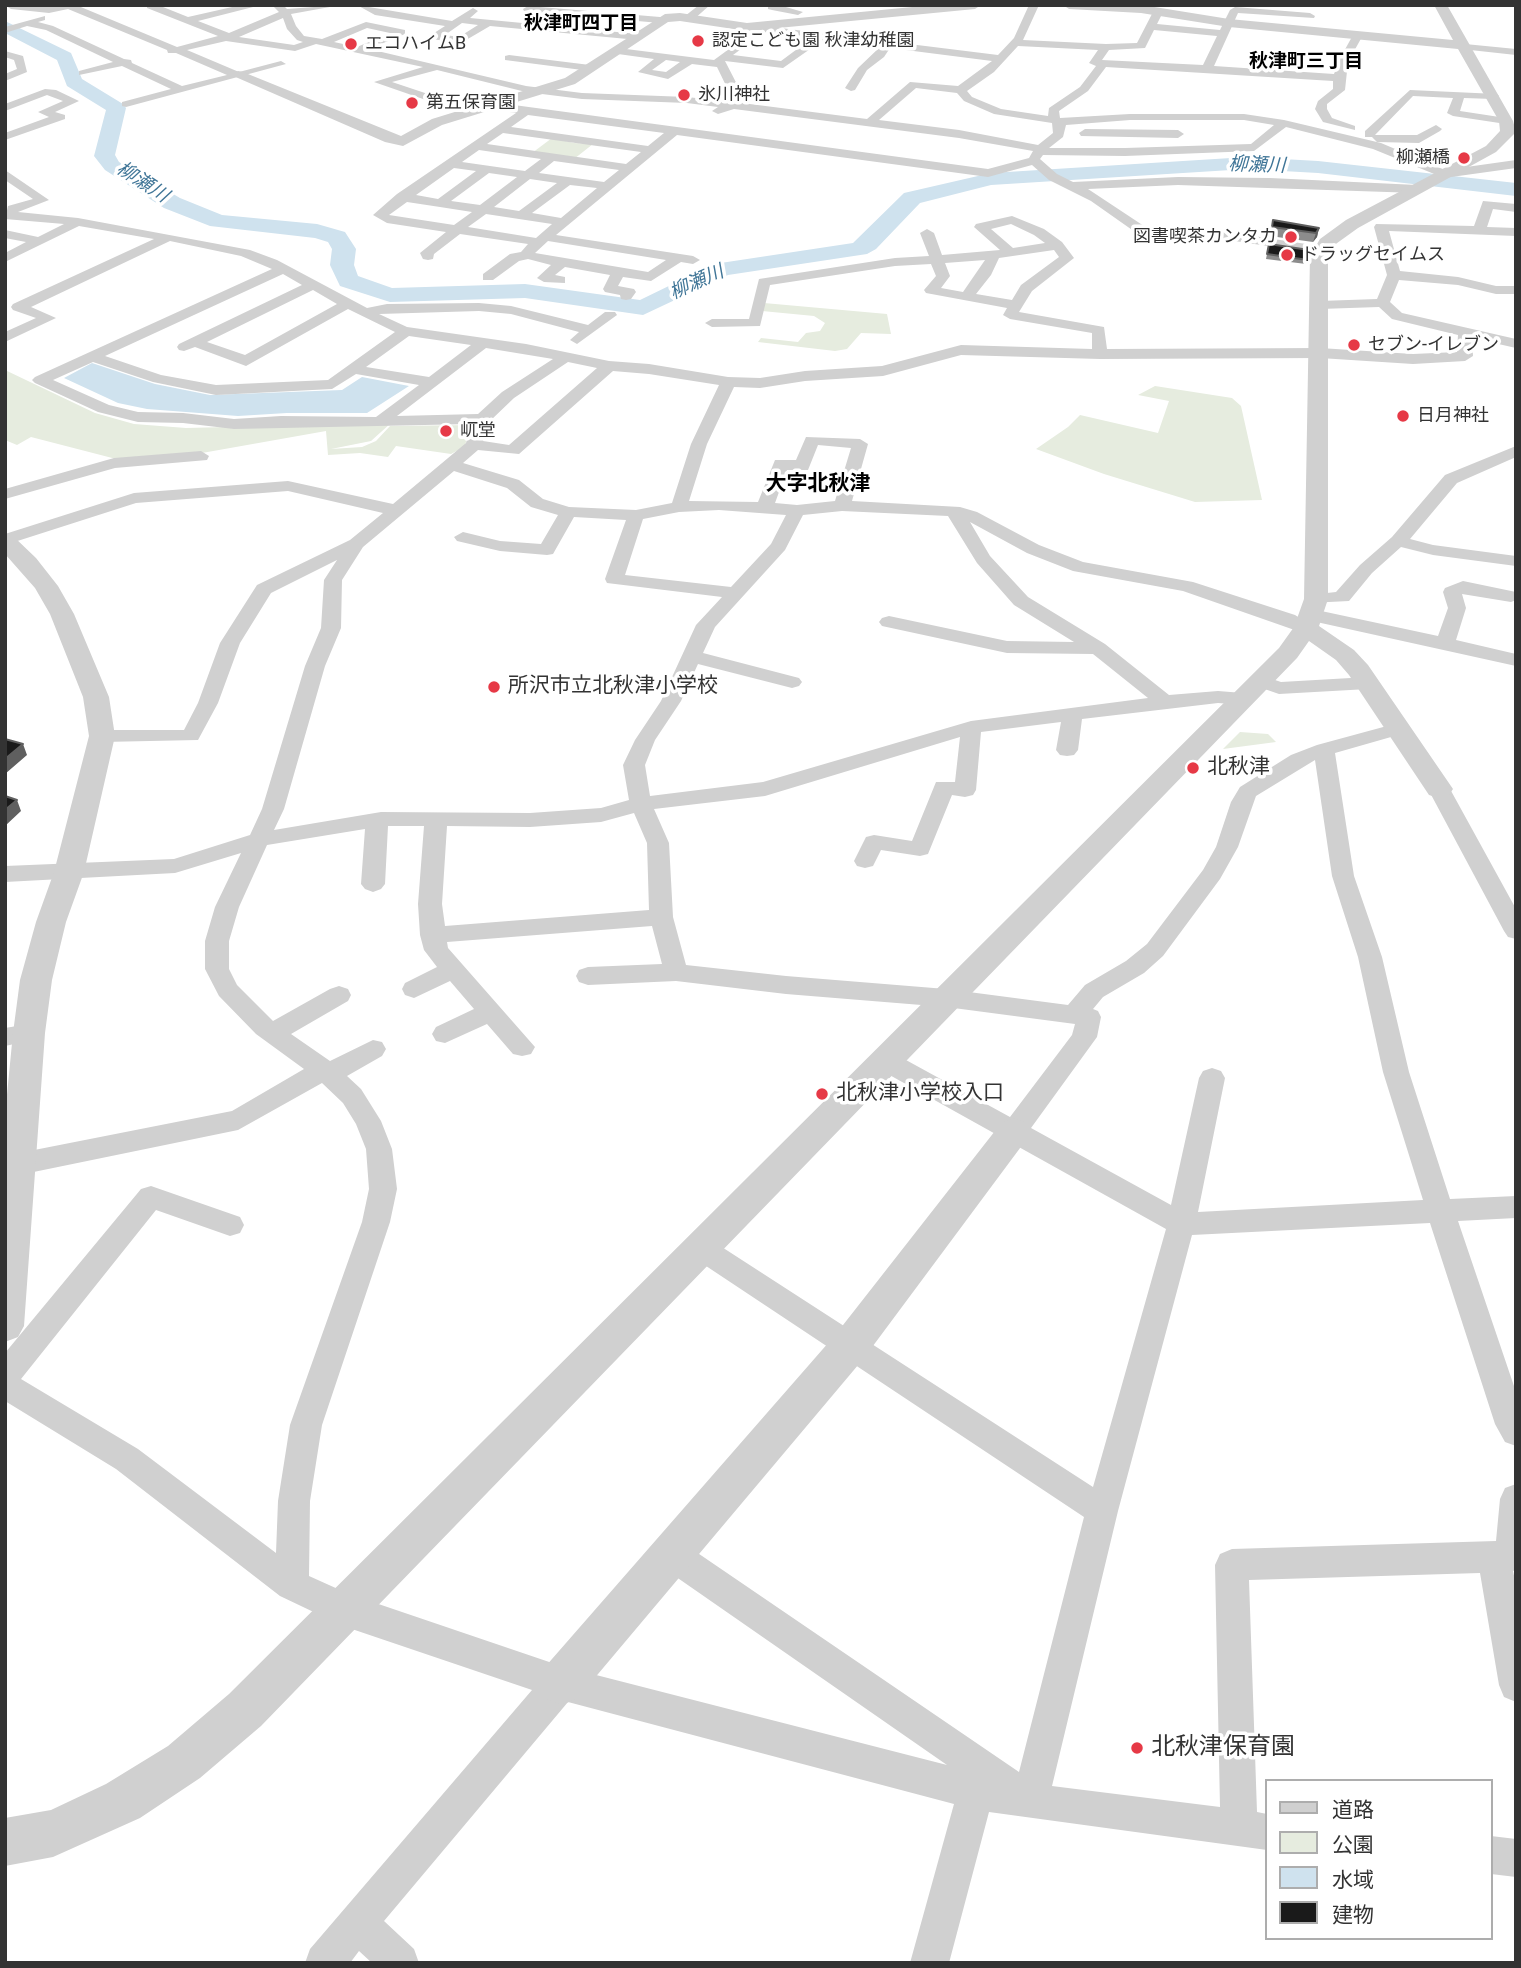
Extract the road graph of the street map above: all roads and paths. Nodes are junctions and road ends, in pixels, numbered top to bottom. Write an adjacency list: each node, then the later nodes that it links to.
1 (14, 5): 17 (street)
2 (256, 5): 24 (street)
3 (336, 5): 18 (street)
4 (362, 5): 21 (street)
5 (424, 5): 21 (street)
6 (705, 5): 23 (street)
7 (774, 5): 27 (street)
8 (975, 5): 27 (street)
9 (1034, 5): 46 (street)
10 (1069, 5): 19 (street)
11 (1301, 5): 22 (street)
12 (1440, 5): 50 (street)
13 (151, 6): 24 (street)
14 (480, 6): 25 (street)
15 (518, 8): 16 (street)
16 (543, 8): 20 (street); 29 (street)
17 (49, 10): 28 (street); 52 (street)
18 (283, 10): 40 (street); 43 (street)
19 (1158, 12): 30 (street); 34 (street)
20 (664, 14): 23 (street); 38 (street)
21 (406, 16): 25 (street)
22 (1310, 16): 34 (street); 36 (street)
23 (689, 18): 32 (street)
24 (188, 20): 40 (street)
25 (458, 22): 26 (street); 26 (street)
26 (489, 22): 29 (street)
27 (779, 23): 32 (street)
28 (24, 24): 35 (street); 61 (street)
29 (520, 25): 31 (street)
30 (1150, 27): 34 (street); 41 (street)
31 (547, 28): 38 (street); 44 (street)
32 (760, 28): 39 (street); 60 (street)
33 (899, 28): 45 (street)
34 (1226, 28): 36 (street); 49 (street)
35 (5, 30)
36 (1325, 31): 37 (street)
37 (1358, 35): 50 (street); 71 (street)
38 (639, 37): 54 (street)
39 (820, 37): 45 (street); 60 (street)
40 (228, 38): 43 (street); 52 (street)
41 (1145, 39): 42 (street); 51 (street)
42 (1157, 40)
43 (319, 42): 53 (street); 53 (street)
44 (579, 44)
45 (885, 44): 58 (street); 75 (street)
46 (1009, 45): 51 (street); 58 (street)
47 (1205, 45): 49 (street)
48 (603, 46): 54 (street)
49 (1218, 46): 66 (street)
50 (1464, 46): 55 (street); 80 (street)
51 (1106, 47): 63 (street)
52 (177, 50): 61 (street); 69 (street)
53 (358, 50): 64 (street)
54 (620, 50): 57 (street); 65 (street)
55 (1516, 52)
56 (5, 54): 70 (street)
57 (664, 57): 59 (street); 59 (street)
58 (1001, 59): 73 (street)
59 (691, 60): 60 (street)
60 (722, 61): 84 (street)
61 (122, 63): 67 (street); 76 (street)
62 (281, 64): 69 (street)
63 (1104, 64): 66 (street); 94 (street)
64 (437, 67): 72 (street); 83 (street)
65 (590, 68): 72 (street); 78 (street)
66 (1207, 68): 71 (street)
67 (83, 73)
68 (903, 73): 73 (street)
69 (238, 75): 76 (street); 83 (street)
70 (6, 77): 74 (street)
71 (1339, 78): 104 (street)
72 (490, 80): 78 (street)
73 (972, 80): 77 (street)
74 (34, 81)
75 (851, 88)
76 (181, 90): 82 (street)
77 (960, 90): 87 (street); 93 (street)
78 (540, 91): 81 (street); 83 (street)
79 (1460, 95): 80 (street); 91 (street); 104 (street)
80 (1493, 96): 91 (street)
81 (643, 99): 84 (street); 96 (street)
82 (126, 104)
83 (492, 106): 86 (street)
84 (732, 107): 88 (street); 93 (street)
85 (5, 108): 103 (street)
86 (526, 111): 95 (street); 96 (street)
87 (998, 112): 94 (street); 100 (street)
88 (709, 114)
89 (1229, 116): 92 (street); 94 (street); 99 (street)
90 (747, 121): 102 (street)
91 (1506, 121): 119 (street)
92 (1284, 123): 104 (street); 111 (street)
93 (868, 124): 100 (street)
94 (1058, 124): 101 (street); 111 (street)
95 (500, 129): 106 (street); 107 (street)
96 (657, 129): 98 (street)
97 (1436, 129): 104 (street)
98 (674, 131): 102 (street); 107 (street)
99 (1228, 133)
100 (959, 134): 105 (street); 111 (street)
101 (1189, 134)
102 (705, 135): 110 (street)
103 (5, 138)
104 (1374, 139): 119 (street)
105 (934, 143)
106 (475, 146): 109 (street); 112 (street)
107 (651, 150): 114 (street)
108 (908, 151): 110 (street)
109 (551, 157): 114 (street); 117 (street)
110 (882, 159): 111 (street)
111 (1042, 161): 121 (street)
112 (451, 164): 115 (street); 122 (street)
113 (1516, 164): 119 (street)
114 (629, 168): 120 (street)
115 (487, 169): 117 (street); 123 (street)
116 (5, 174): 126 (street)
117 (528, 175): 118 (street); 125 (street)
118 (568, 180): 120 (street); 127 (street)
119 (1431, 182): 121 (street); 128 (street)
120 (607, 186): 130 (street)
121 (1072, 186): 140 (street)
122 (402, 197): 123 (street); 131 (street)
123 (440, 203): 125 (street)
124 (1516, 208): 132 (street)
125 (481, 209): 127 (street); 131 (street)
126 (5, 213): 129 (street)
127 (522, 215): 130 (street)
128 (1376, 220): 132 (street); 140 (street); 149 (street)
129 (78, 222): 136 (street); 137 (street)
130 (563, 222): 138 (street)
131 (456, 230): 138 (street); 143 (street)
132 (1479, 230): 133 (street)
133 (1516, 232)
134 (927, 233): 145 (street)
135 (5, 234): 137 (street)
136 (167, 237): 147 (street); 166 (street)
137 (40, 241): 144 (street)
138 (537, 245): 146 (street); 148 (street); 150 (street)
139 (1057, 245): 141 (street); 141 (street); 158 (street)
140 (1321, 250): 159 (street)
141 (1010, 252): 142 (street)
142 (994, 255): 145 (street); 155 (street)
143 (428, 257)
144 (5, 258)
145 (936, 260): 155 (street); 162 (street)
146 (562, 262): 148 (street); 151 (street)
147 (282, 269): 152 (street); 173 (street)
148 (618, 272): 154 (street)
149 (1394, 275): 153 (street); 156 (street)
150 (488, 277)
151 (560, 280)
152 (313, 285): 157 (street); 167 (street)
153 (1516, 290)
154 (626, 296)
155 (966, 297): 158 (street)
156 (1383, 303): 159 (street); 165 (street)
157 (347, 304): 160 (street); 167 (street)
158 (1016, 305): 172 (street)
159 (1320, 305): 171 (street)
160 (364, 313): 163 (street); 164 (street)
161 (610, 315): 163 (street)
162 (712, 323)
163 (590, 330): 174 (street)
164 (406, 331): 168 (street); 176 (street)
165 (1465, 334): 169 (street); 171 (street)
166 (5, 338)
167 (194, 342): 170 (street)
168 (483, 343): 174 (street); 177 (street)
169 (1516, 344)
170 (179, 349)
171 (1320, 353): 172 (street); 203 (street)
172 (1100, 354): 178 (street)
173 (90, 356): 176 (street); 180 (street)
174 (561, 356): 175 (street); 179 (street)
175 (609, 366): 178 (street); 181 (street)
176 (353, 369): 177 (street)
177 (432, 382): 180 (street)
178 (728, 382): 189 (street)
179 (482, 419): 180 (street); 181 (street)
180 (381, 421)
181 (474, 445): 185 (street)
182 (1516, 451): 198 (street)
183 (201, 456): 184 (street)
184 (146, 460): 186 (street); 187 (street)
185 (450, 464): 191 (street); 194 (street)
186 (166, 484): 191 (street); 197 (street)
187 (5, 494)
188 (842, 506): 190 (street); 192 (street); 193 (street)
189 (679, 507): 190 (street); 195 (street)
190 (764, 509): 192 (street)
191 (394, 510): 199 (street)
192 (797, 510): 201 (street)
193 (954, 511): 203 (street); 206 (street)
194 (568, 512): 195 (street); 196 (street)
195 (636, 515): 201 (street)
196 (463, 537)
197 (5, 540): 216 (street)
198 (1398, 541): 200 (street); 203 (street)
199 (356, 544): 216 (street); 223 (street)
200 (1516, 561)
201 (737, 593): 207 (street)
202 (1511, 596): 205 (street)
203 (1312, 614): 205 (street); 210 (street); 211 (street)
204 (889, 622): 206 (street)
205 (1445, 643): 208 (street)
206 (1098, 649): 212 (street)
207 (691, 656): 209 (street); 220 (street)
208 (1516, 660)
209 (792, 682)
210 (1368, 683): 211 (street); 215 (street)
211 (1251, 690): 212 (street); 236 (street)
212 (1165, 702): 213 (street)
213 (1072, 715): 214 (street); 218 (street)
214 (971, 727): 220 (street); 224 (street)
215 (1398, 729): 217 (street); 219 (street)
216 (102, 736): 225 (street)
217 (1324, 749): 238 (street); 250 (street)
218 (1067, 750)
219 (1439, 789): 229 (street)
220 (640, 804): 222 (street); 228 (street)
221 (377, 820): 222 (street); 223 (street); 227 (street)
222 (436, 820): 230 (street)
223 (261, 839): 225 (street); 239 (street)
224 (865, 861)
225 (69, 872): 226 (street); 241 (street)
226 (5, 874)
227 (373, 884)
228 (662, 918): 230 (street); 232 (street)
229 (1516, 931)
230 (432, 935): 231 (street)
231 (453, 969): 234 (street); 237 (street)
232 (676, 972): 233 (street); 236 (street)
233 (588, 976)
234 (414, 989)
235 (340, 995): 239 (street)
236 (946, 998): 238 (street); 244 (street)
237 (491, 1012): 240 (street); 242 (street)
238 (1074, 1015): 247 (street)
239 (273, 1034): 245 (street)
240 (445, 1034)
241 (17, 1035): 248 (street)
242 (522, 1047)
243 (373, 1049): 245 (street)
244 (886, 1060): 247 (street); 253 (street)
245 (326, 1072): 248 (street); 263 (street)
246 (1212, 1078): 251 (street)
247 (1014, 1131): 251 (street); 255 (street)
248 (19, 1164): 254 (street)
249 (1516, 1207): 250 (street)
250 (1442, 1212): 251 (street); 258 (street)
251 (1181, 1224): 260 (street)
252 (230, 1225): 256 (street)
253 (701, 1248): 255 (street); 264 (street)
254 (5, 1326)
255 (850, 1346): 260 (street); 261 (street)
256 (5, 1376)
257 (5, 1385): 263 (street)
258 (1516, 1432)
259 (1516, 1499): 262 (street)
260 (1102, 1511): 268 (street)
261 (671, 1554): 265 (street); 268 (street)
262 (1493, 1556): 266 (street); 269 (street)
263 (292, 1585): 264 (street)
264 (343, 1609): 265 (street); 270 (street)
265 (561, 1683): 267 (street); 273 (street)
266 (1516, 1685)
267 (976, 1791): 268 (street); 276 (street)
268 (1030, 1801): 269 (street)
269 (1253, 1831)
270 (5, 1842)
271 (1493, 1855): 272 (street)
272 (1516, 1858)
273 (358, 1923): 274 (street); 275 (street)
274 (324, 1963)
275 (400, 1963)
276 (929, 1963)

